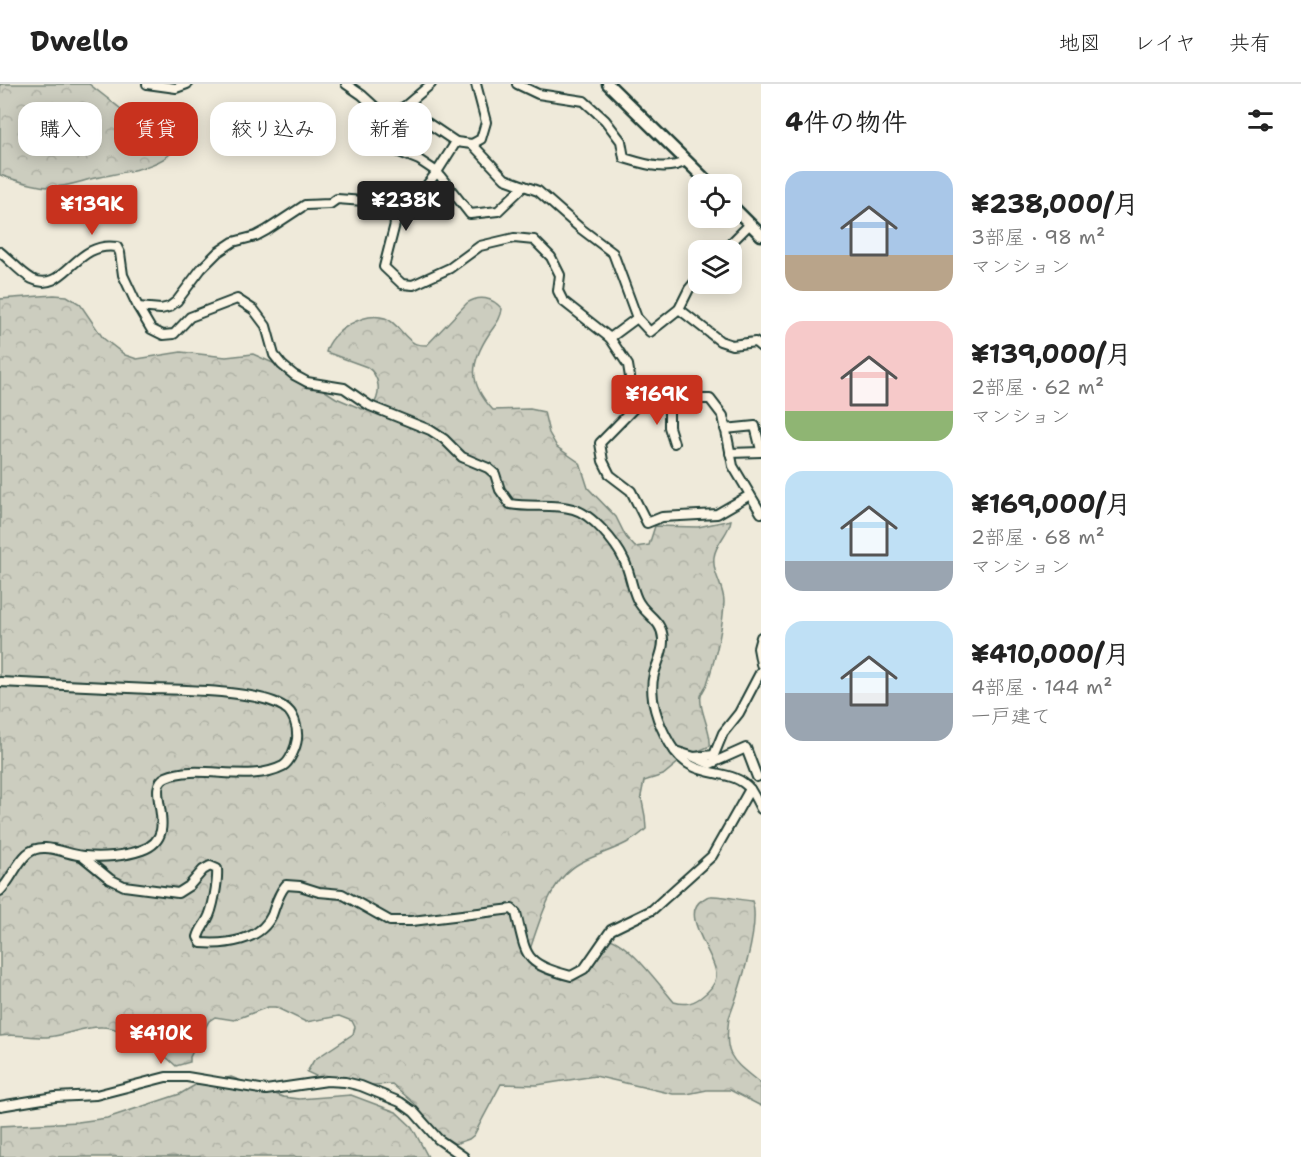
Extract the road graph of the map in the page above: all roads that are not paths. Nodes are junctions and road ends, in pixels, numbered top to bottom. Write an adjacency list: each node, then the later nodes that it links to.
1 (147, 84): 2 (street)
2 (187, 84)
3 (346, 84): 8 (street)
4 (431, 84): 9 (street)
5 (476, 84): 12 (street)
6 (609, 84): 14 (street)
7 (524, 85): 14 (street)
8 (368, 102)
9 (410, 102)
10 (432, 125): 11 (street)
11 (456, 141): 12 (street); 15 (street)
12 (472, 144): 17 (street)
13 (409, 156): 15 (street)
14 (686, 161): 16 (street)
15 (437, 172): 17 (street); 18 (street)
16 (700, 174)
17 (524, 186): 27 (street)
18 (420, 194)
19 (742, 216): 20 (street)
20 (750, 224): 21 (street); 22 (street)
21 (761, 235)
22 (734, 240)
23 (0, 252): 25 (street)
24 (688, 291): 26 (street)
25 (138, 307): 28 (street); 42 (street)
26 (679, 309): 27 (street); 29 (street)
27 (637, 318): 28 (street)
28 (609, 338): 30 (street)
29 (761, 347)
30 (644, 398): 31 (street); 36 (street)
31 (669, 404): 32 (street); 33 (street)
32 (725, 429): 34 (street); 35 (street)
33 (674, 443)
34 (761, 451): 35 (street)
35 (730, 453): 36 (street)
36 (750, 495): 37 (street)
37 (761, 513)
38 (761, 637): 39 (street)
39 (761, 664)
40 (761, 671): 43 (street)
41 (0, 682): 47 (street)
42 (675, 751): 43 (street); 45 (street)
43 (694, 757): 44 (street)
44 (757, 777)
45 (750, 789): 46 (street); 47 (street)
46 (761, 809)
47 (83, 856): 48 (street)
48 (0, 891)
49 (0, 1106): 50 (street)
50 (464, 1157)

